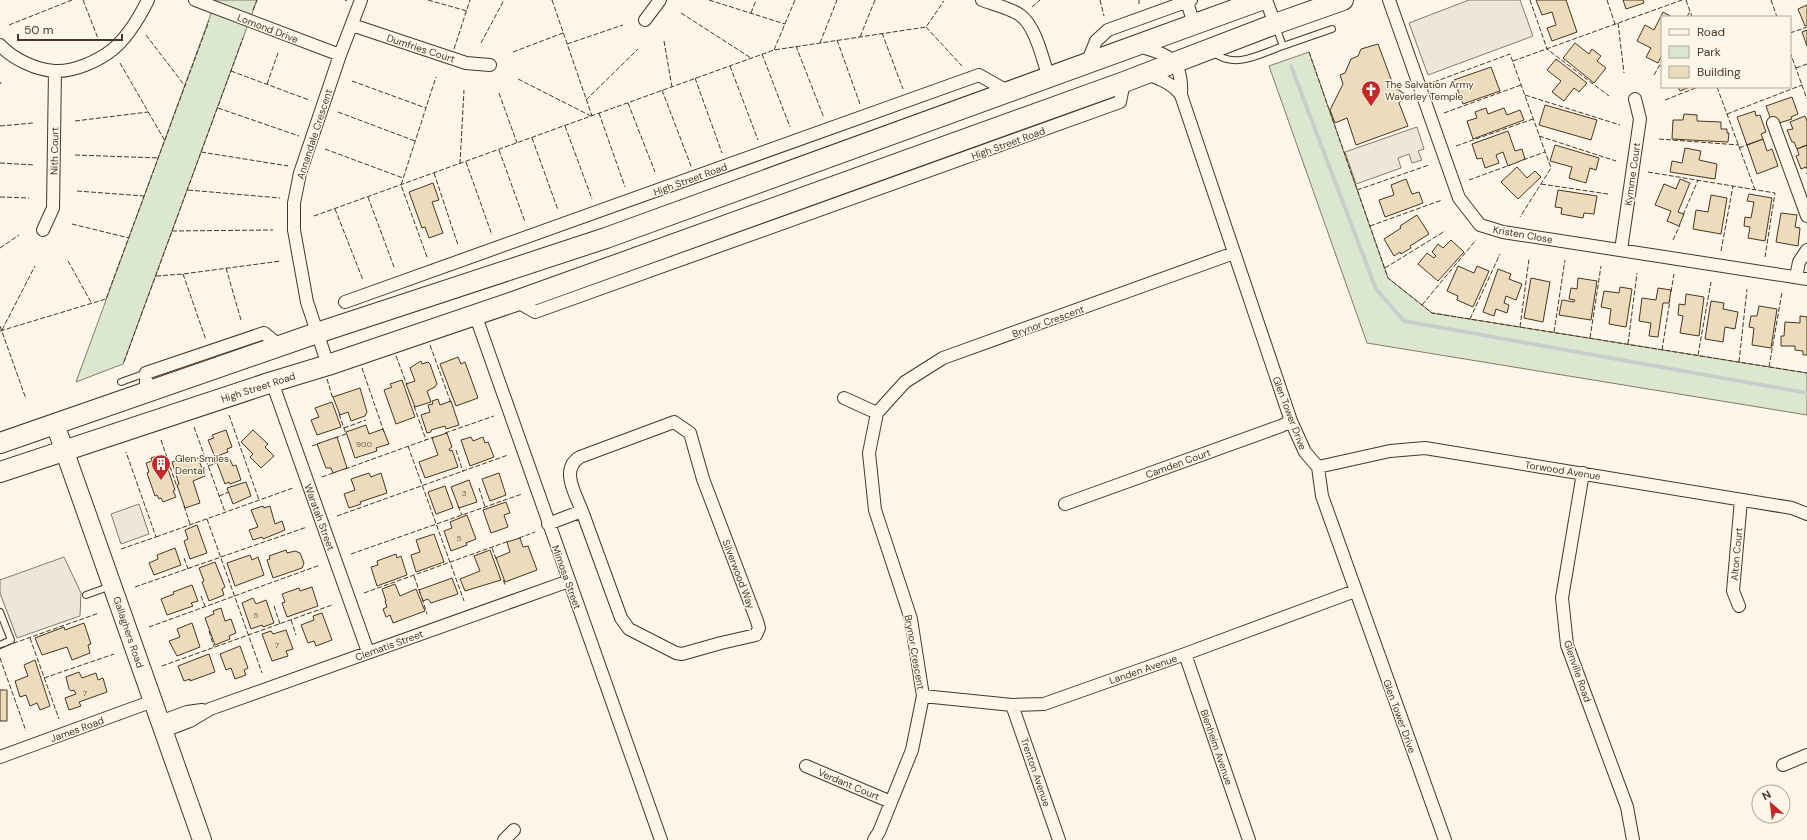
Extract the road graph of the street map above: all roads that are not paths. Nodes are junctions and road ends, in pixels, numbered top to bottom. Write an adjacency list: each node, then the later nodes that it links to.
1 (148, 0): 25 (street)
2 (195, 0): 21 (street, Lomond Drive)
3 (361, 0): 15 (street, Annandale Crescent)
4 (660, 0): 12 (street)
5 (982, 0): 27 (street)
6 (1221, 0): 13 (main road)
7 (1261, 0): 13 (main road)
8 (1266, 0): 14 (street)
9 (1343, 0): 14 (main road, High Street Road)
10 (1389, 0): 34 (street, Kristen Close)
11 (1189, 1): 13 (street); 22 (street)
12 (645, 20)
13 (1196, 23): 17 (main road)
14 (1275, 24): 19 (lane); 20 (main road, High Street Road)
15 (352, 25): 21 (street, Annandale Crescent); 24 (street, Dumfries Court)
16 (1332, 29): 19 (lane)
17 (1137, 45): 22 (main road); 23 (street)
18 (0, 46): 25 (street)
19 (1283, 46): 20 (lane)
20 (1210, 50): 23 (main road, High Street Road)
21 (340, 55): 42 (street, Annandale Crescent)
22 (1087, 63): 27 (main road)
23 (1175, 63): 26 (main road, High Street Road); 29 (street, Glen Tower Drive)
24 (490, 65)
25 (55, 71): 33 (street, Nith Court)
26 (1147, 74): 29 (street, Glen Tower Drive); 40 (main road, High Street Road)
27 (1049, 78): 28 (main road)
28 (1009, 92): 38 (street, High Street Road); 41 (main road)
29 (1181, 95): 36 (street, Glen Tower Drive)
30 (1635, 99): 34 (street, Kymme Court)
31 (1773, 123): 32 (street)
32 (1807, 216)
33 (44, 230)
34 (1620, 250): 37 (street, Kristen Close)
35 (1807, 250): 37 (street)
36 (1234, 253): 49 (street, Brynor Crescent); 50 (street, Glen Tower Drive)
37 (1802, 278)
38 (368, 294): 39 (street, High Street Road); 41 (street)
39 (345, 302)
40 (475, 314): 43 (main road, High Street Road); 61 (street, Mimosa Street)
41 (368, 316): 42 (main road); 43 (main road)
42 (317, 333): 44 (street, Annandale Crescent); 46 (main road)
43 (383, 347): 44 (main road, High Street Road)
44 (328, 365): 47 (main road, High Street Road)
45 (121, 382): 46 (lane)
46 (146, 382): 51 (main road)
47 (272, 382): 53 (main road, High Street Road); 69 (street, Waratah Street)
48 (844, 398): 49 (street)
49 (877, 413): 71 (street, Brynor Crescent)
50 (1291, 421): 54 (street, Glen Tower Drive); 58 (street, Camden Court)
51 (55, 424): 52 (main road); 53 (street, Gallaghers Road)
52 (0, 443)
53 (64, 451): 55 (main road, High Street Road); 63 (street, Gallaghers Road)
54 (1318, 467): 56 (street, Torwood Avenue); 64 (street, Glen Tower Drive)
55 (0, 472)
56 (1583, 473): 57 (street, Torwood Avenue); 88 (street, Glenville Road)
57 (1741, 500): 60 (street, Torwood Avenue); 66 (street, Alton Court)
58 (1065, 504)
59 (582, 511): 59 (street, Silverwood Way); 61 (street)
60 (1807, 514)
61 (548, 524): 62 (street, Mimosa Street)
62 (569, 581): 69 (street, Clematis Street); 83 (street, Mimosa Street)
63 (113, 586): 65 (lane); 72 (street, Gallaghers Road)
64 (1355, 591): 70 (street, Landen Avenue); 87 (street, Glen Tower Drive)
65 (86, 595)
66 (1739, 606)
67 (0, 612): 68 (lane)
68 (0, 644)
69 (368, 652): 74 (street, Clematis Street)
70 (1185, 654): 73 (street, Landen Avenue); 86 (street, Blenheim Avenue)
71 (923, 696): 73 (street, Landen Avenue); 79 (street, Brynor Crescent)
72 (153, 701): 74 (street, Gallaghers Road); 76 (street, James Road)
73 (1012, 705): 85 (street, Trenton Avenue)
74 (162, 726): 81 (street, Gallaghers Road)
75 (1807, 754): 77 (street)
76 (0, 757)
77 (1783, 765)
78 (806, 766): 79 (street, Verdant Court)
79 (891, 802): 84 (street, Brynor Crescent)
80 (514, 830): 82 (street)
81 (202, 840)
82 (504, 840)
83 (661, 840)
84 (874, 840)
85 (1059, 840)
86 (1249, 840)
87 (1445, 840)
88 (1633, 840)

